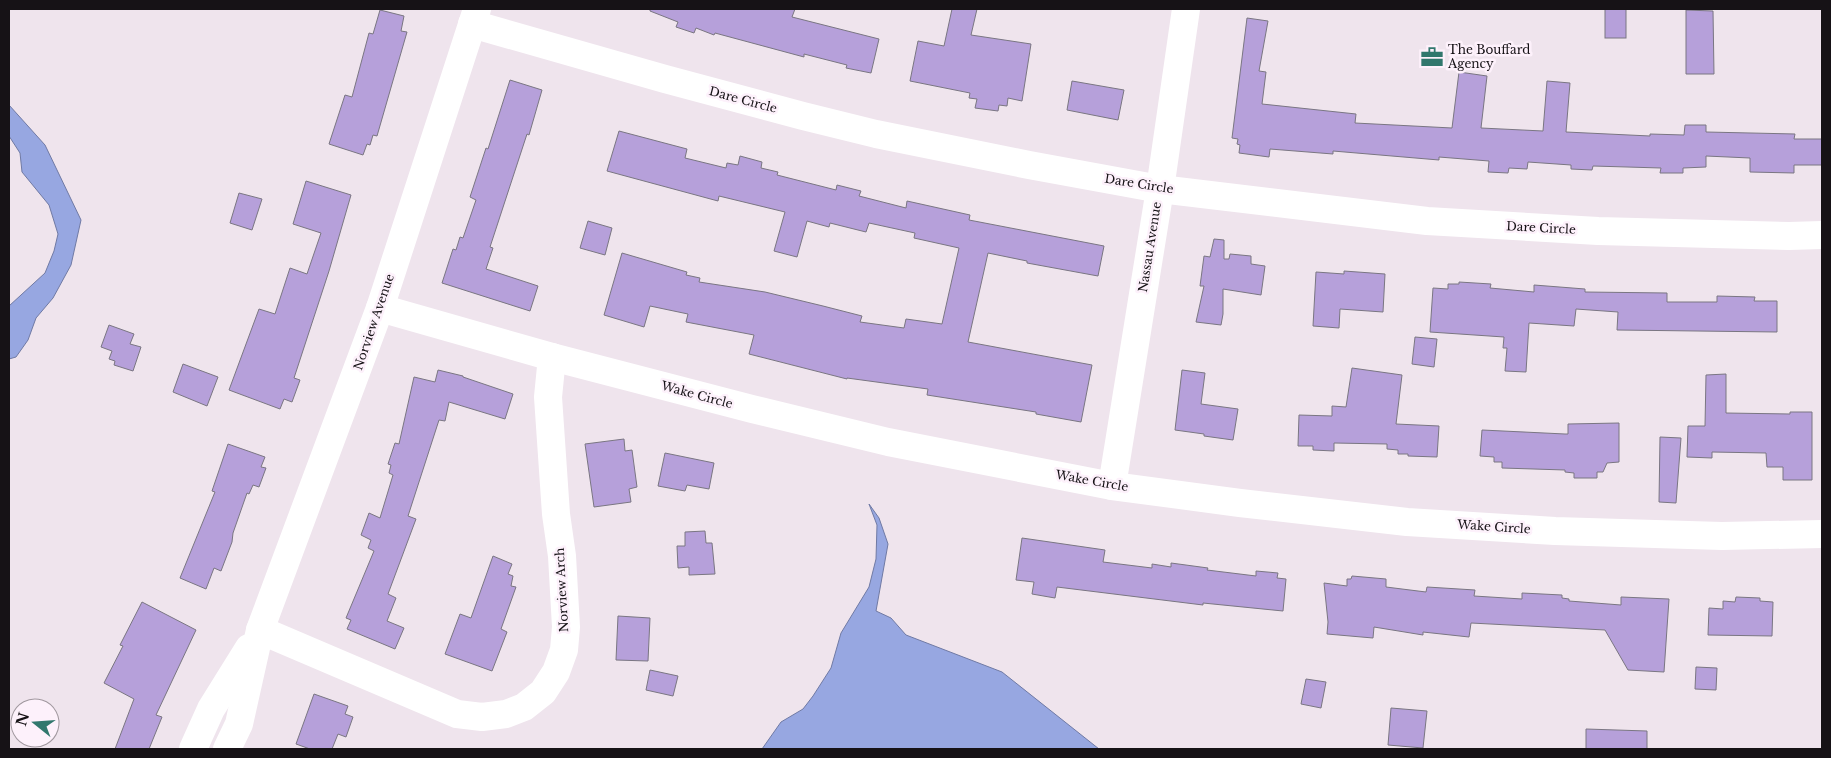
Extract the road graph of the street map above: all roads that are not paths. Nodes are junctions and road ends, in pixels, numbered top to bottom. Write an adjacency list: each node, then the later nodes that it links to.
1 (1186, 9): 3 (street, Nassau Avenue)
2 (474, 16): 3 (street, Dare Circle); 5 (street, Norview Avenue)
3 (1160, 189): 4 (street, Dare Circle); 7 (street, Nassau Avenue)
4 (1822, 235)
5 (380, 308): 6 (street, Wake Circle); 9 (street, Norview Avenue)
6 (552, 357): 7 (street, Wake Circle); 9 (street, Norview Arch)
7 (1112, 486): 8 (street, Wake Circle)
8 (1822, 534)
9 (260, 630): 10 (street, Norview Avenue); 11 (street, Norview Avenue)
10 (193, 749)
11 (227, 749)

